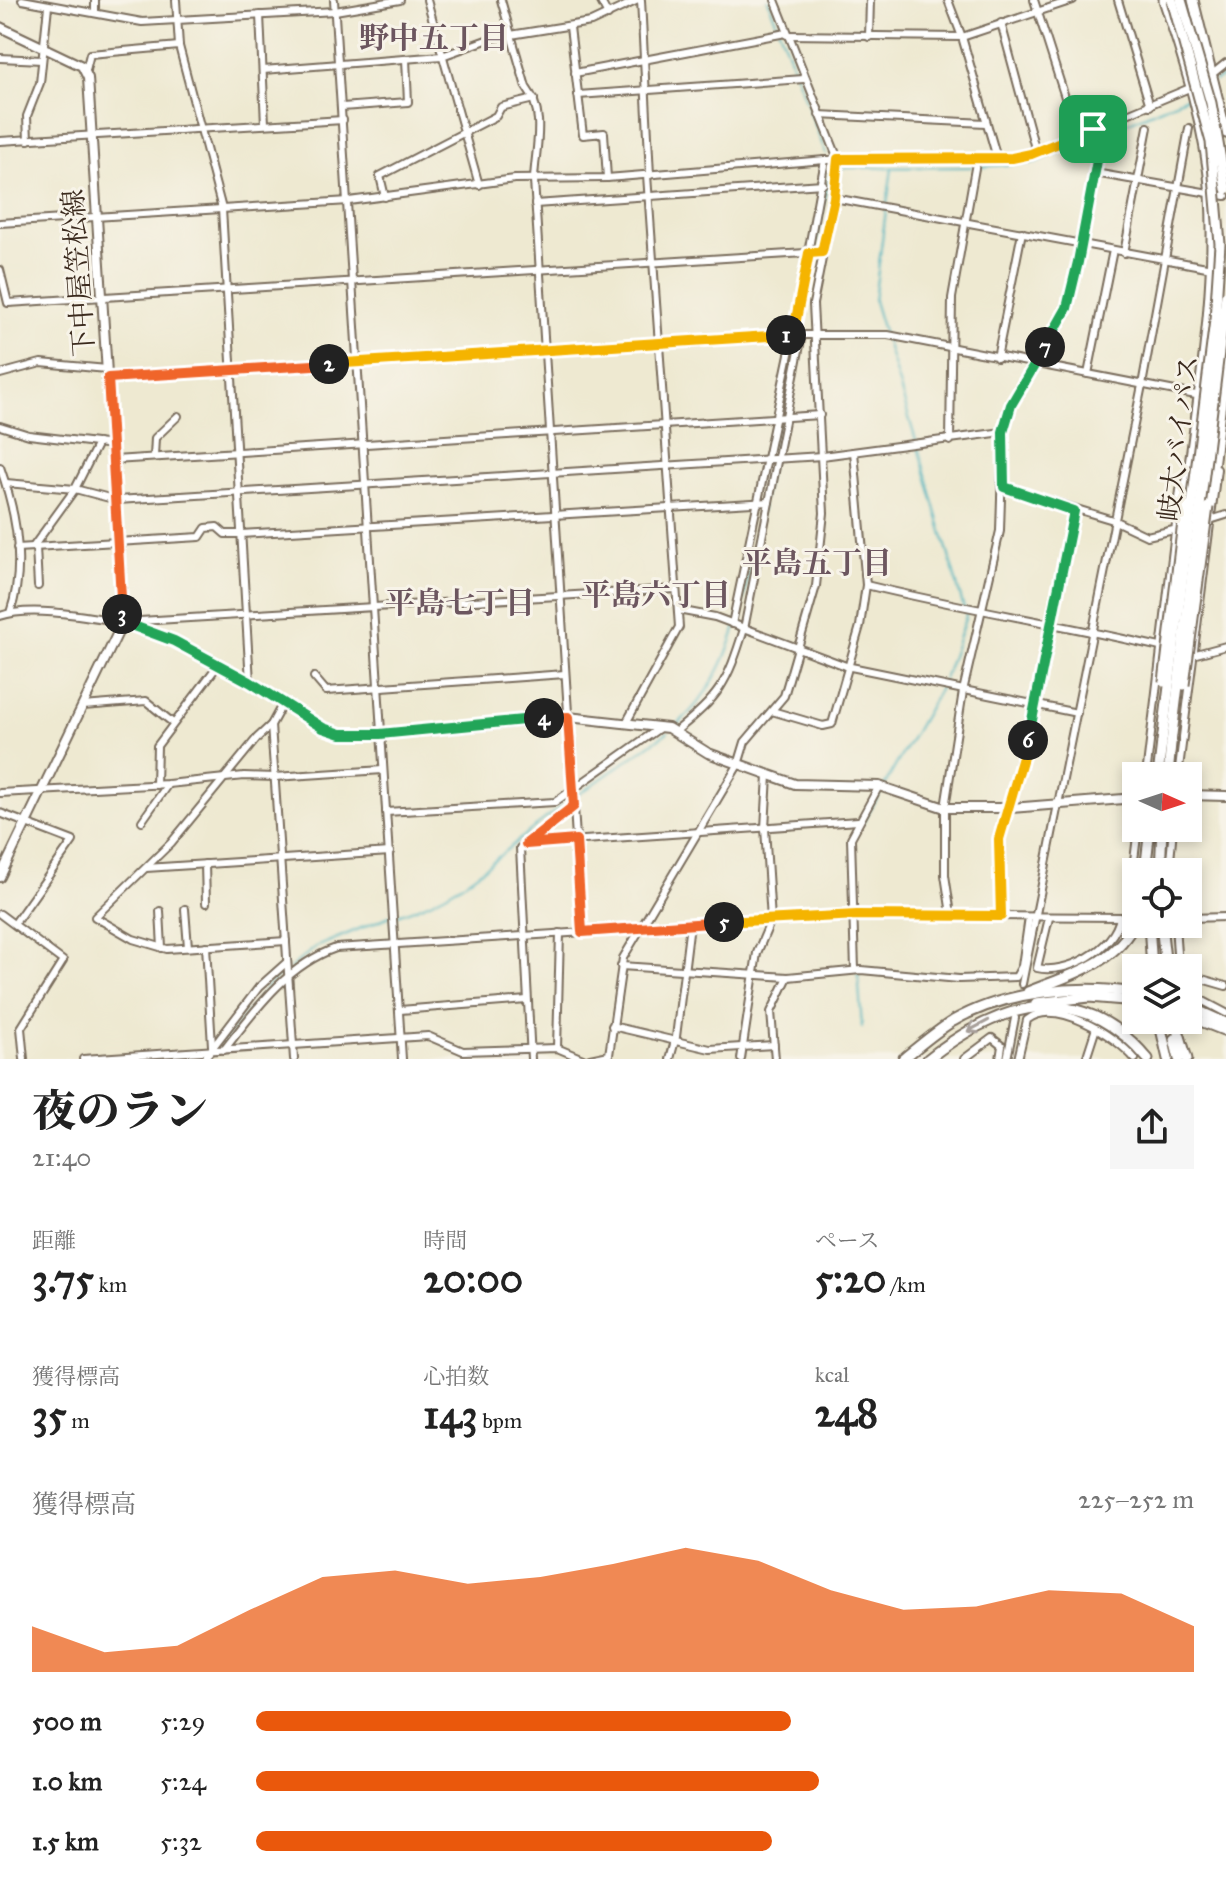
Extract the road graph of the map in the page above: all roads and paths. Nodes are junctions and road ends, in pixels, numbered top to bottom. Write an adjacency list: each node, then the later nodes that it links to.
1 (22, 0): 20 (street)
2 (95, 0): 23 (street)
3 (176, 0): 26 (street)
4 (334, 0): 21 (street)
5 (400, 0): 21 (street)
6 (427, 0): 36 (street)
7 (501, 0): 31 (street)
8 (600, 0): 25 (street)
9 (640, 0): 25 (street); 40 (street)
10 (775, 0): 30 (street)
11 (870, 0): 32 (street)
12 (948, 0): 33 (street)
13 (1034, 0): 22 (street)
14 (1073, 0): 22 (street)
15 (1118, 0): 51 (street)
16 (1164, 0): 47 (highway)
17 (1172, 0): 203 (highway, 岐大バイパス, bridge)
18 (1182, 0): 84 (highway, bridge)
19 (1194, 5): 47 (highway)
20 (48, 6): 23 (street); 35 (street)
21 (335, 11): 24 (street); 42 (street)
22 (1038, 11): 27 (street); 65 (street)
23 (95, 12): 26 (street)
24 (260, 15): 26 (street); 44 (street)
25 (608, 15): 29 (street)
26 (178, 20): 34 (street)
27 (1001, 23): 33 (street); 69 (street)
28 (0, 27): 35 (main road)
29 (570, 27): 31 (street); 45 (street)
30 (784, 34): 32 (street); 40 (street); 46 (street)
31 (511, 35): 36 (street); 50 (street)
32 (869, 37): 33 (street)
33 (962, 37): 56 (street)
34 (179, 46): 43 (street); 59 (street)
35 (43, 48): 39 (street); 43 (main road)
36 (442, 56): 38 (street); 61 (street)
37 (0, 58): 39 (street)
38 (406, 59): 42 (street); 52 (street)
39 (42, 60): 66 (street)
40 (643, 60): 45 (street); 48 (street)
41 (1226, 63): 47 (street)
42 (339, 64): 44 (street); 52 (street)
43 (86, 70): 62 (main road, 下中屋笠松線)
44 (263, 70): 57 (street)
45 (575, 73): 49 (street)
46 (800, 80): 48 (street); 54 (street)
47 (1201, 81): 51 (street); 53 (highway, bridge); 63 (highway)
48 (645, 91): 49 (street); 77 (street)
49 (578, 95): 78 (street)
50 (534, 99): 61 (street); 79 (street)
51 (1150, 106): 64 (street)
52 (342, 107): 55 (street)
53 (1201, 108): 68 (highway); 75 (highway)
54 (819, 115): 56 (street); 73 (street)
55 (343, 120): 57 (street); 90 (street)
56 (986, 123): 71 (street)
57 (265, 124): 59 (street)
58 (1148, 127): 80 (street)
59 (201, 128): 62 (street); 92 (street)
60 (1189, 128): 70 (street)
61 (465, 130): 82 (street); 88 (street)
62 (90, 133): 66 (street); 93 (main road, 下中屋笠松線)
63 (1226, 133)
64 (1094, 134): 65 (street); 76 (street)
65 (1077, 135): 69 (street)
66 (28, 140): 67 (street)
67 (0, 141)
68 (1205, 150): 70 (street); 75 (highway)
69 (1036, 152): 71 (street)
70 (1186, 153): 83 (street)
71 (997, 158): 74 (street)
72 (825, 160): 73 (street); 77 (street); 81 (street)
73 (838, 162): 74 (street); 89 (street)
74 (977, 164): 94 (street)
75 (1207, 166): 85 (highway)
76 (1095, 173): 80 (street); 97 (street)
77 (649, 175): 78 (street); 86 (street)
78 (607, 178): 79 (street)
79 (534, 180): 82 (street); 91 (street)
80 (1138, 181): 83 (street); 100 (street)
81 (823, 184): 86 (street); 99 (street)
82 (479, 185): 88 (street)
83 (1179, 188): 85 (street); 101 (street)
84 (1226, 189)
85 (1210, 193): 87 (street); 103 (highway)
86 (649, 195): 91 (street); 102 (street)
87 (1226, 196)
88 (385, 197): 90 (street)
89 (834, 198): 94 (street); 99 (street)
90 (349, 201): 92 (street); 106 (street)
91 (535, 204): 104 (street)
92 (222, 209): 93 (street); 107 (street)
93 (96, 217): 95 (street); 109 (main road, 下中屋笠松線)
94 (968, 222): 96 (street); 113 (street)
95 (0, 223)
96 (1022, 232): 97 (street); 115 (street)
97 (1080, 244): 98 (street); 118 (street)
98 (1113, 250): 100 (street); 122 (street)
99 (815, 252): 102 (street); 110 (street); 111 (street)
100 (1124, 253): 101 (street)
101 (1165, 260): 103 (street); 123 (street)
102 (653, 261): 104 (street); 112 (street)
103 (1212, 268): 124 (highway)
104 (539, 269): 106 (street); 114 (street)
105 (0, 270): 109 (street)
106 (353, 281): 107 (street); 116 (street)
107 (227, 289): 109 (street); 119 (street)
108 (1226, 295): 203 (highway, 岐大バイパス, bridge)
109 (104, 296): 120 (main road, 下中屋笠松線)
110 (815, 334): 111 (street); 113 (street); 126 (street)
111 (798, 335): 112 (street); 128 (street)
112 (659, 344): 114 (street); 129 (street)
113 (953, 349): 115 (street); 133 (street)
114 (545, 351): 116 (street); 131 (street)
115 (997, 358): 118 (street)
116 (358, 362): 119 (street); 135 (street)
117 (1226, 362): 125 (highway)
118 (1034, 365): 122 (street); 132 (street)
119 (232, 370): 120 (street); 138 (street)
120 (108, 373): 121 (street); 136 (main road, 下中屋笠松線)
121 (0, 374)
122 (1088, 374): 123 (street)
123 (1142, 385): 124 (street); 160 (street)
124 (1198, 396): 125 (street); 147 (highway)
125 (1224, 399): 137 (highway)
126 (820, 415): 128 (street); 140 (street)
127 (178, 416): 141 (street)
128 (781, 417): 129 (street); 142 (street); 142 (street)
129 (665, 425): 131 (street); 145 (street)
130 (0, 426): 134 (street)
131 (550, 432): 135 (street); 146 (street)
132 (1003, 432): 133 (street); 150 (street)
133 (950, 441): 139 (street)
134 (98, 443): 136 (street); 151 (street)
135 (363, 444): 138 (street); 149 (street)
136 (113, 445): 143 (main road, 下中屋笠松線)
137 (1215, 445): 159 (street); 203 (highway, bridge)
138 (236, 452): 141 (street); 152 (street)
139 (854, 452): 140 (street); 167 (street)
140 (822, 456): 142 (street); 183 (street)
141 (154, 457): 143 (street)
142 (772, 459): 145 (street); 154 (street); 154 (street)
143 (114, 460): 153 (main road, 下中屋笠松線)
144 (0, 467): 148 (street)
145 (668, 467): 146 (street); 155 (street)
146 (552, 473): 149 (street); 157 (street)
147 (1188, 480): 162 (street); 203 (highway, bridge)
148 (6, 483): 151 (street); 166 (street)
149 (365, 485): 152 (street); 161 (street)
150 (1004, 487): 156 (street); 174 (street)
151 (75, 489): 153 (street); 165 (street)
152 (239, 493): 153 (street); 163 (street)
153 (117, 500): 164 (main road, 下中屋笠松線)
154 (763, 502): 155 (street); 179 (street); 179 (street)
155 (670, 506): 157 (street); 169 (street)
156 (1074, 511): 160 (street); 178 (street)
157 (555, 514): 161 (street); 170 (street)
158 (1226, 515): 159 (street)
159 (1212, 519): 184 (street)
160 (1113, 520): 162 (street); 180 (street)
161 (368, 525): 163 (street); 171 (street)
162 (1177, 529): 182 (street)
163 (241, 534): 164 (street); 175 (street)
164 (119, 543): 165 (street); 177 (main road, 下中屋笠松線)
165 (35, 547): 166 (street); 168 (street)
166 (17, 548): 173 (street)
167 (866, 585): 174 (street); 186 (street)
168 (38, 586)
169 (676, 589): 170 (street); 172 (street)
170 (560, 596): 171 (street); 187 (street)
171 (373, 606): 175 (street); 190 (street)
172 (678, 610): 179 (street); 199 (street)
173 (10, 613): 176 (street); 177 (street)
174 (983, 613): 178 (street); 191 (street)
175 (246, 614): 177 (street); 189 (street)
176 (0, 616)
177 (123, 622): 185 (main road); 193 (main road, 下中屋笠松線)
178 (1052, 624): 180 (street); 194 (street)
179 (738, 626): 183 (street); 201 (street)
180 (1093, 632): 182 (street); 196 (street)
181 (1226, 646): 184 (street)
182 (1160, 647): 204 (street)
183 (800, 650): 186 (street); 195 (street)
184 (1196, 654): 207 (street)
185 (218, 665): 189 (main road); 198 (street)
186 (846, 666): 191 (street); 195 (street)
187 (565, 674): 190 (street); 197 (street)
188 (314, 677): 190 (street)
189 (250, 682): 192 (main road)
190 (378, 687): 202 (street)
191 (963, 691): 194 (street); 224 (street)
192 (283, 703): 200 (street); 202 (main road)
193 (83, 706): 198 (street); 217 (main road, 下中屋笠松線)
194 (1036, 707): 196 (street); 225 (street)
195 (772, 711): 208 (street)
196 (1077, 713): 222 (street)
197 (568, 717): 199 (main road); 202 (main road); 216 (street)
198 (173, 723): 214 (street)
199 (626, 723): 201 (main road)
200 (271, 725): 211 (street); 212 (street)
201 (669, 730): 208 (main road); 216 (street)
202 (380, 734): 209 (street)
203 (1167, 742): 205 (highway); 206 (highway)
204 (1148, 762)
205 (1162, 762)
206 (1168, 762)
207 (1180, 762)
208 (738, 765): 210 (main road); 232 (street)
209 (383, 770): 211 (street); 226 (street)
210 (768, 775): 215 (main road); 231 (street)
211 (275, 777): 212 (street); 237 (street)
212 (222, 780): 213 (street); 239 (street)
213 (168, 784): 214 (street); 228 (street)
214 (156, 785): 217 (street)
215 (882, 787): 224 (main road); 229 (street)
216 (573, 789): 223 (street); 226 (street)
217 (42, 791): 218 (street); 230 (main road, 下中屋笠松線)
218 (0, 793)
219 (1202, 795): 220 (main road)
220 (1226, 796)
221 (1122, 799): 222 (main road)
222 (1060, 804): 225 (main road); 249 (street)
223 (574, 806): 233 (street); 235 (street)
224 (945, 808): 225 (main road); 245 (street)
225 (1011, 808): 247 (street)
226 (386, 812): 236 (street)
227 (0, 813): 230 (street)
228 (142, 821)
229 (858, 821): 231 (street); 246 (street)
230 (26, 823): 240 (main road, 下中屋笠松線); 255 (street)
231 (765, 828): 232 (street); 254 (street)
232 (699, 831): 233 (street); 257 (street)
233 (576, 840): 235 (street); 258 (street)
234 (1136, 842): 250 (street)
235 (526, 844): 260 (street)
236 (390, 852): 237 (street); 263 (street)
237 (281, 860): 238 (street); 262 (street)
238 (205, 864): 239 (street); 241 (street)
239 (145, 868): 266 (street)
240 (0, 877)
241 (206, 903)
242 (185, 909): 265 (street)
243 (160, 911): 266 (street)
244 (0, 914): 255 (street)
245 (951, 914): 246 (street); 247 (street)
246 (854, 915): 254 (street); 269 (street)
247 (1001, 916): 248 (street)
248 (1029, 917): 249 (street); 269 (street)
249 (1038, 917): 252 (street); 274 (street)
250 (1120, 917): 252 (street); 252 (street)
251 (1226, 917): 253 (street)
252 (1049, 918)
253 (1202, 918)
254 (771, 920): 256 (street); 271 (street)
255 (15, 923): 300 (street)
256 (690, 924): 257 (street); 270 (street)
257 (640, 928): 258 (street); 267 (street)
258 (582, 932): 259 (street)
259 (560, 933): 260 (street); 297 (street)
260 (523, 935): 263 (street); 277 (street)
261 (1125, 938): 280 (highway)
262 (286, 941): 264 (street); 268 (street)
263 (395, 944): 268 (street); 281 (street)
264 (206, 946): 265 (street); 298 (street)
265 (188, 947): 266 (street)
266 (162, 948)
267 (621, 966): 270 (street); 286 (street)
268 (288, 969): 294 (street); 298 (street); 298 (street)
269 (858, 970): 272 (street)
270 (684, 972): 271 (street); 293 (street)
271 (753, 975): 272 (street); 296 (street)
272 (788, 977): 295 (street)
273 (1202, 979): 275 (street)
274 (1022, 984)
275 (1226, 986)
276 (1122, 992): 280 (highway)
277 (527, 1000): 281 (street); 299 (street)
278 (1122, 1000): 280 (highway)
279 (1202, 1000): 283 (street)
280 (1014, 1009): 311 (highway); 312 (highway, one-way to 312); 315 (street); 319 (highway)
281 (400, 1010): 292 (street)
282 (1202, 1012): 285 (highway)
283 (1226, 1013)
284 (1202, 1022): 288 (highway)
285 (1226, 1023)
286 (612, 1026): 293 (street); 307 (street)
287 (1096, 1028): 316 (street); 317 (street); 318 (street)
288 (1226, 1031)
289 (1168, 1034): 320 (highway)
290 (1172, 1034): 321 (highway)
291 (1174, 1034): 322 (highway)
292 (401, 1036): 294 (street); 299 (street); 304 (street)
293 (673, 1042): 296 (street); 308 (street)
294 (293, 1045): 298 (street); 303 (street)
295 (774, 1045): 296 (street); 310 (street)
296 (743, 1047): 309 (street)
297 (557, 1048): 299 (street); 306 (street)
298 (216, 1049): 301 (street); 302 (street)
299 (531, 1050): 305 (street)
300 (24, 1059)
301 (83, 1059)
302 (204, 1059)
303 (294, 1059)
304 (402, 1059)
305 (531, 1059)
306 (583, 1059)
307 (590, 1059)
308 (670, 1059)
309 (741, 1059)
310 (775, 1059)
311 (903, 1059)
312 (928, 1059)
313 (964, 1059): 314 (street)
314 (1000, 1059)
315 (1007, 1059)
316 (1018, 1059)
317 (1086, 1059)
318 (1135, 1059)
319 (1148, 1059)
320 (1168, 1059)
321 (1179, 1059)
322 (1187, 1059)

